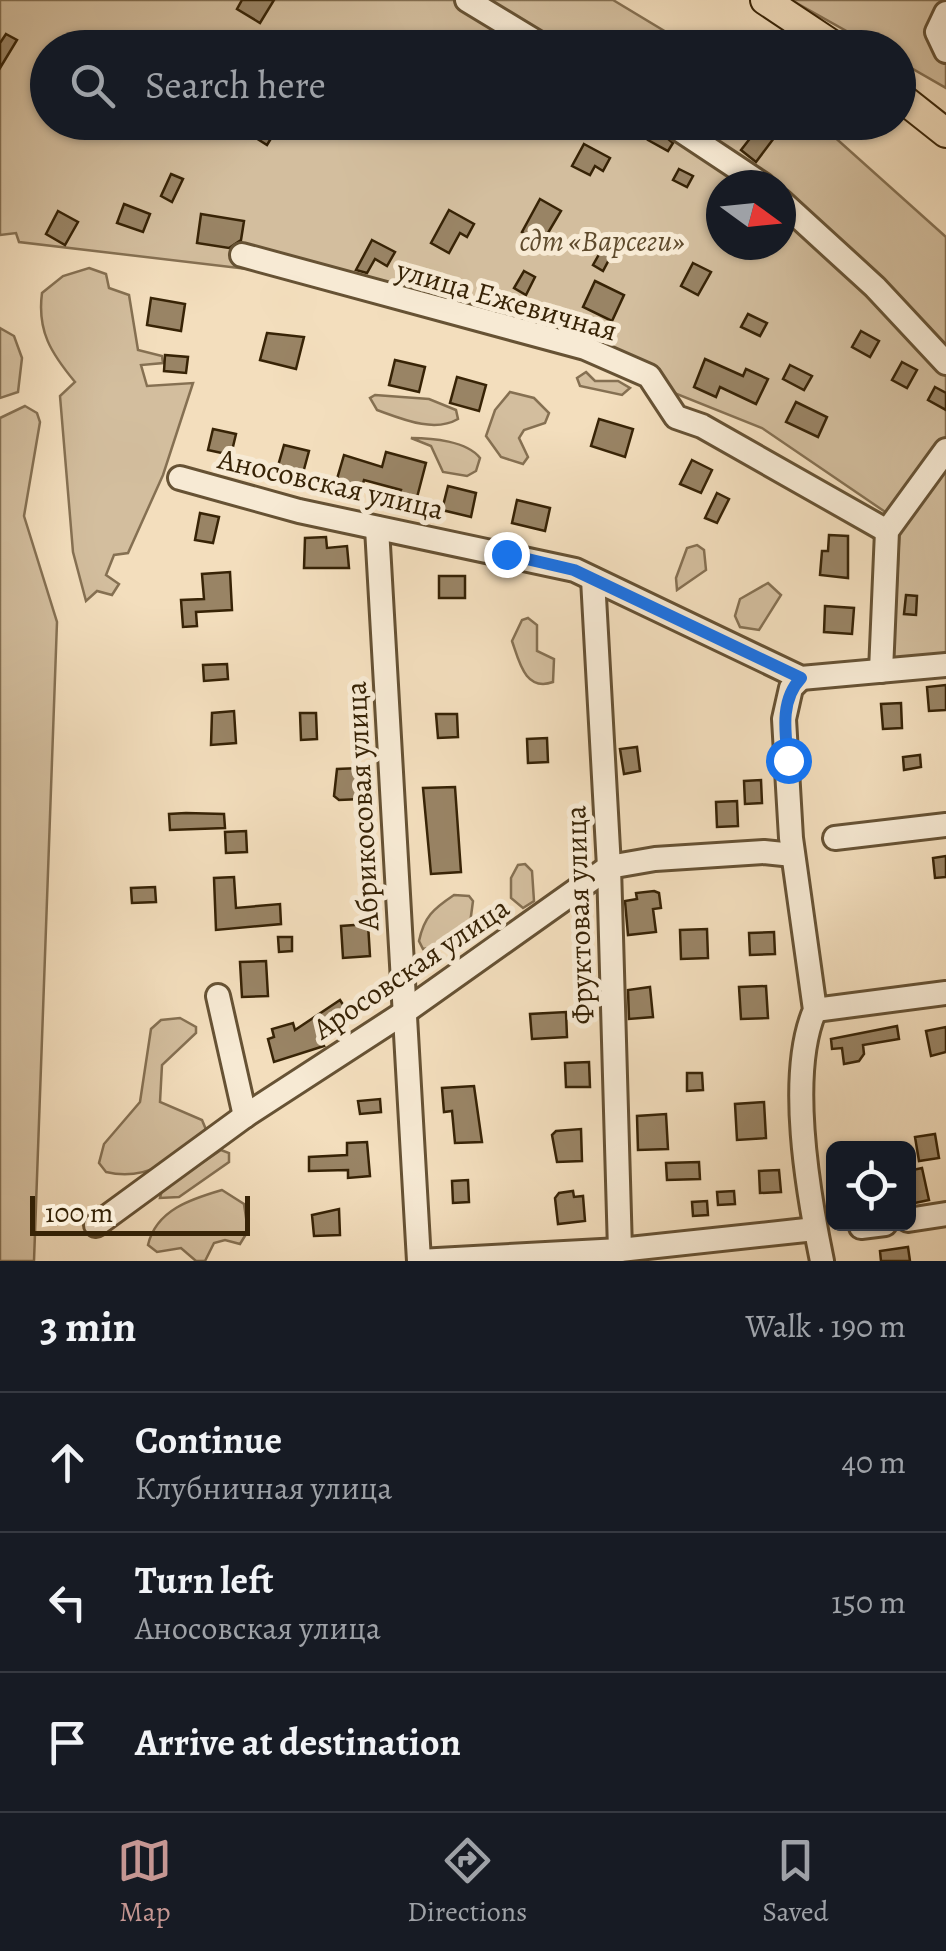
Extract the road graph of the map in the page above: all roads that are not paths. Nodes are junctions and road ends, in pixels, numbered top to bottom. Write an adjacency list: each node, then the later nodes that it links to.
1 (467, 0): 4 (street)
2 (765, 0): 5 (main road)
3 (946, 14): 6 (street)
4 (516, 30)
5 (810, 30)
6 (946, 51)
7 (916, 109): 8 (main road)
8 (946, 133)
9 (695, 140): 10 (street)
10 (740, 170)
11 (796, 214): 13 (street)
12 (242, 255): 17 (street, улица Ежевичная)
13 (946, 363)
14 (946, 450): 17 (street)
15 (180, 478): 16 (street, Аносовская улица)
16 (377, 528): 18 (street, Аносовская улица); 29 (street, Абрикосовая улица)
17 (887, 531): 20 (street)
18 (593, 578): 21 (street, Аносовская улица); 25 (street, Фруктовая улица)
19 (946, 665): 20 (street)
20 (880, 671): 21 (street)
21 (801, 678): 24 (street)
22 (946, 825): 23 (street)
23 (835, 838)
24 (793, 855): 25 (street, Аросовская улица); 28 (street)
25 (609, 867): 29 (street, Аросовская улица); 35 (street, Фруктовая улица)
26 (946, 993): 28 (street)
27 (218, 996): 30 (street)
28 (815, 1010): 34 (street)
29 (402, 1014): 30 (street, Аросовская улица); 36 (street, Абрикосовая улица)
30 (245, 1116): 33 (street, Аросовская улица)
31 (946, 1214): 32 (street)
32 (916, 1219)
33 (96, 1225)
34 (815, 1229): 35 (street); 37 (street)
35 (620, 1250): 36 (street)
36 (419, 1261)
37 (822, 1261)

